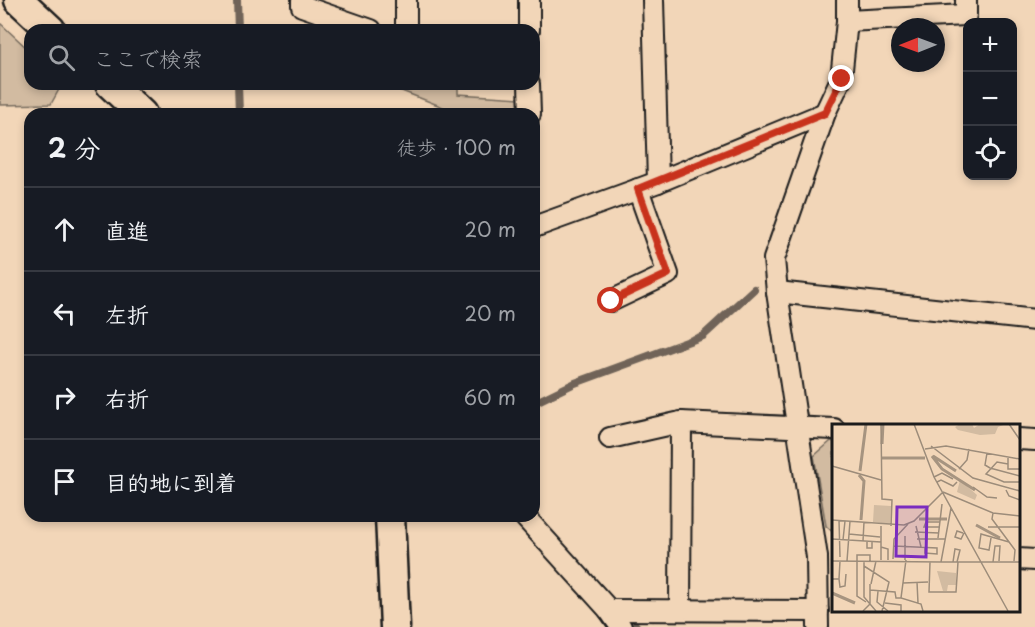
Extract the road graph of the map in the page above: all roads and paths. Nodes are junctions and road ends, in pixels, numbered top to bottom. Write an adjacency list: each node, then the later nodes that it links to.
1 (19, 0): 9 (street)
2 (302, 0): 10 (street)
3 (406, 0): 11 (street)
4 (529, 0): 12 (street)
5 (653, 0): 18 (street)
6 (847, 0): 8 (street)
7 (966, 0): 8 (street)
8 (847, 21): 17 (street)
9 (45, 24)
10 (354, 24)
11 (406, 24)
12 (529, 24)
13 (116, 90): 15 (street)
14 (529, 90): 16 (street)
15 (136, 108)
16 (530, 108)
17 (825, 113): 18 (street); 21 (street)
18 (658, 182): 19 (street)
19 (638, 189): 20 (street); 22 (street)
20 (540, 225)
21 (777, 292): 23 (street); 25 (street)
22 (611, 301)
23 (1035, 320)
24 (681, 422): 25 (street); 27 (street); 36 (street)
25 (798, 427): 26 (street); 32 (street)
26 (832, 429)
27 (610, 438)
28 (1020, 439): 29 (street)
29 (1035, 440)
30 (390, 522): 38 (street)
31 (529, 522): 35 (street)
32 (826, 557): 37 (street)
33 (1020, 559): 34 (street)
34 (1035, 560)
35 (609, 610): 36 (street); 39 (street)
36 (680, 610): 37 (street)
37 (818, 619)
38 (395, 627)
39 (621, 627)

